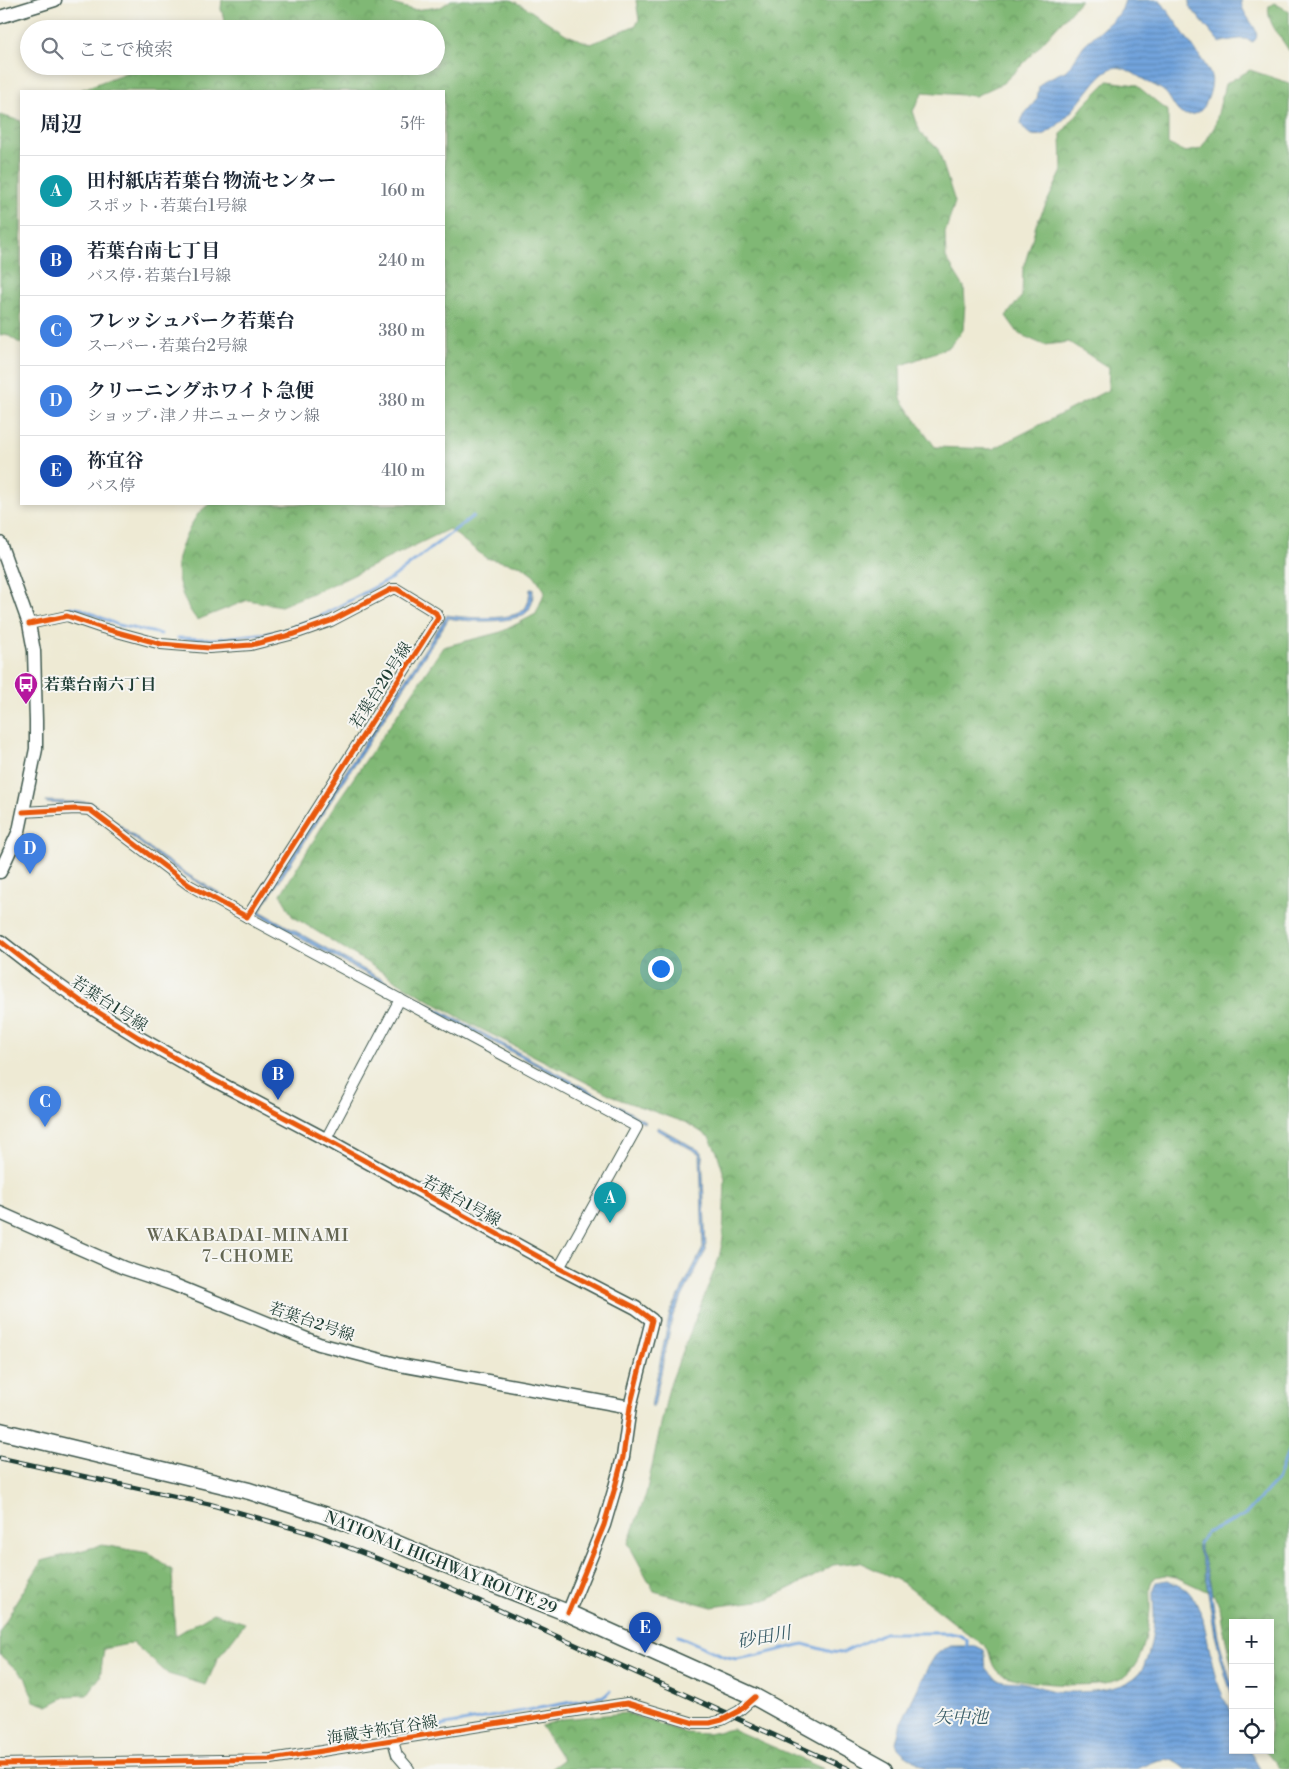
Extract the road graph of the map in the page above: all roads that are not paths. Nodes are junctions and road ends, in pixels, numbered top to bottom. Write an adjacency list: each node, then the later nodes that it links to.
1 (55, 0): 2 (street)
2 (0, 17)
3 (0, 543): 4 (street)
4 (29, 624): 5 (street); 7 (street, 若葉台20号線)
5 (23, 812): 6 (street); 7 (street)
6 (0, 872)
7 (247, 917): 9 (street)
8 (0, 941): 10 (street, 若葉台1号線)
9 (400, 999): 10 (street); 12 (street)
10 (326, 1139): 12 (street, 若葉台1号線)
11 (0, 1214): 13 (street, 若葉台2号線)
12 (559, 1268): 13 (street, 若葉台1号線)
13 (630, 1407): 15 (street, 若葉台1号線)
14 (0, 1431): 15 (highway, NATIONAL HIGHWAY ROUTE 29)
15 (568, 1613): 16 (highway, NATIONAL HIGHWAY ROUTE 29)
16 (755, 1697): 17 (street, 海蔵寺祢宜谷線); 21 (highway, NATIONAL HIGHWAY ROUTE 29)
17 (393, 1741): 19 (street, 海蔵寺祢宜谷線); 20 (street)
18 (0, 1764): 19 (street, 海蔵寺祢宜谷線)
19 (271, 1764)
20 (409, 1769)
21 (885, 1769)

